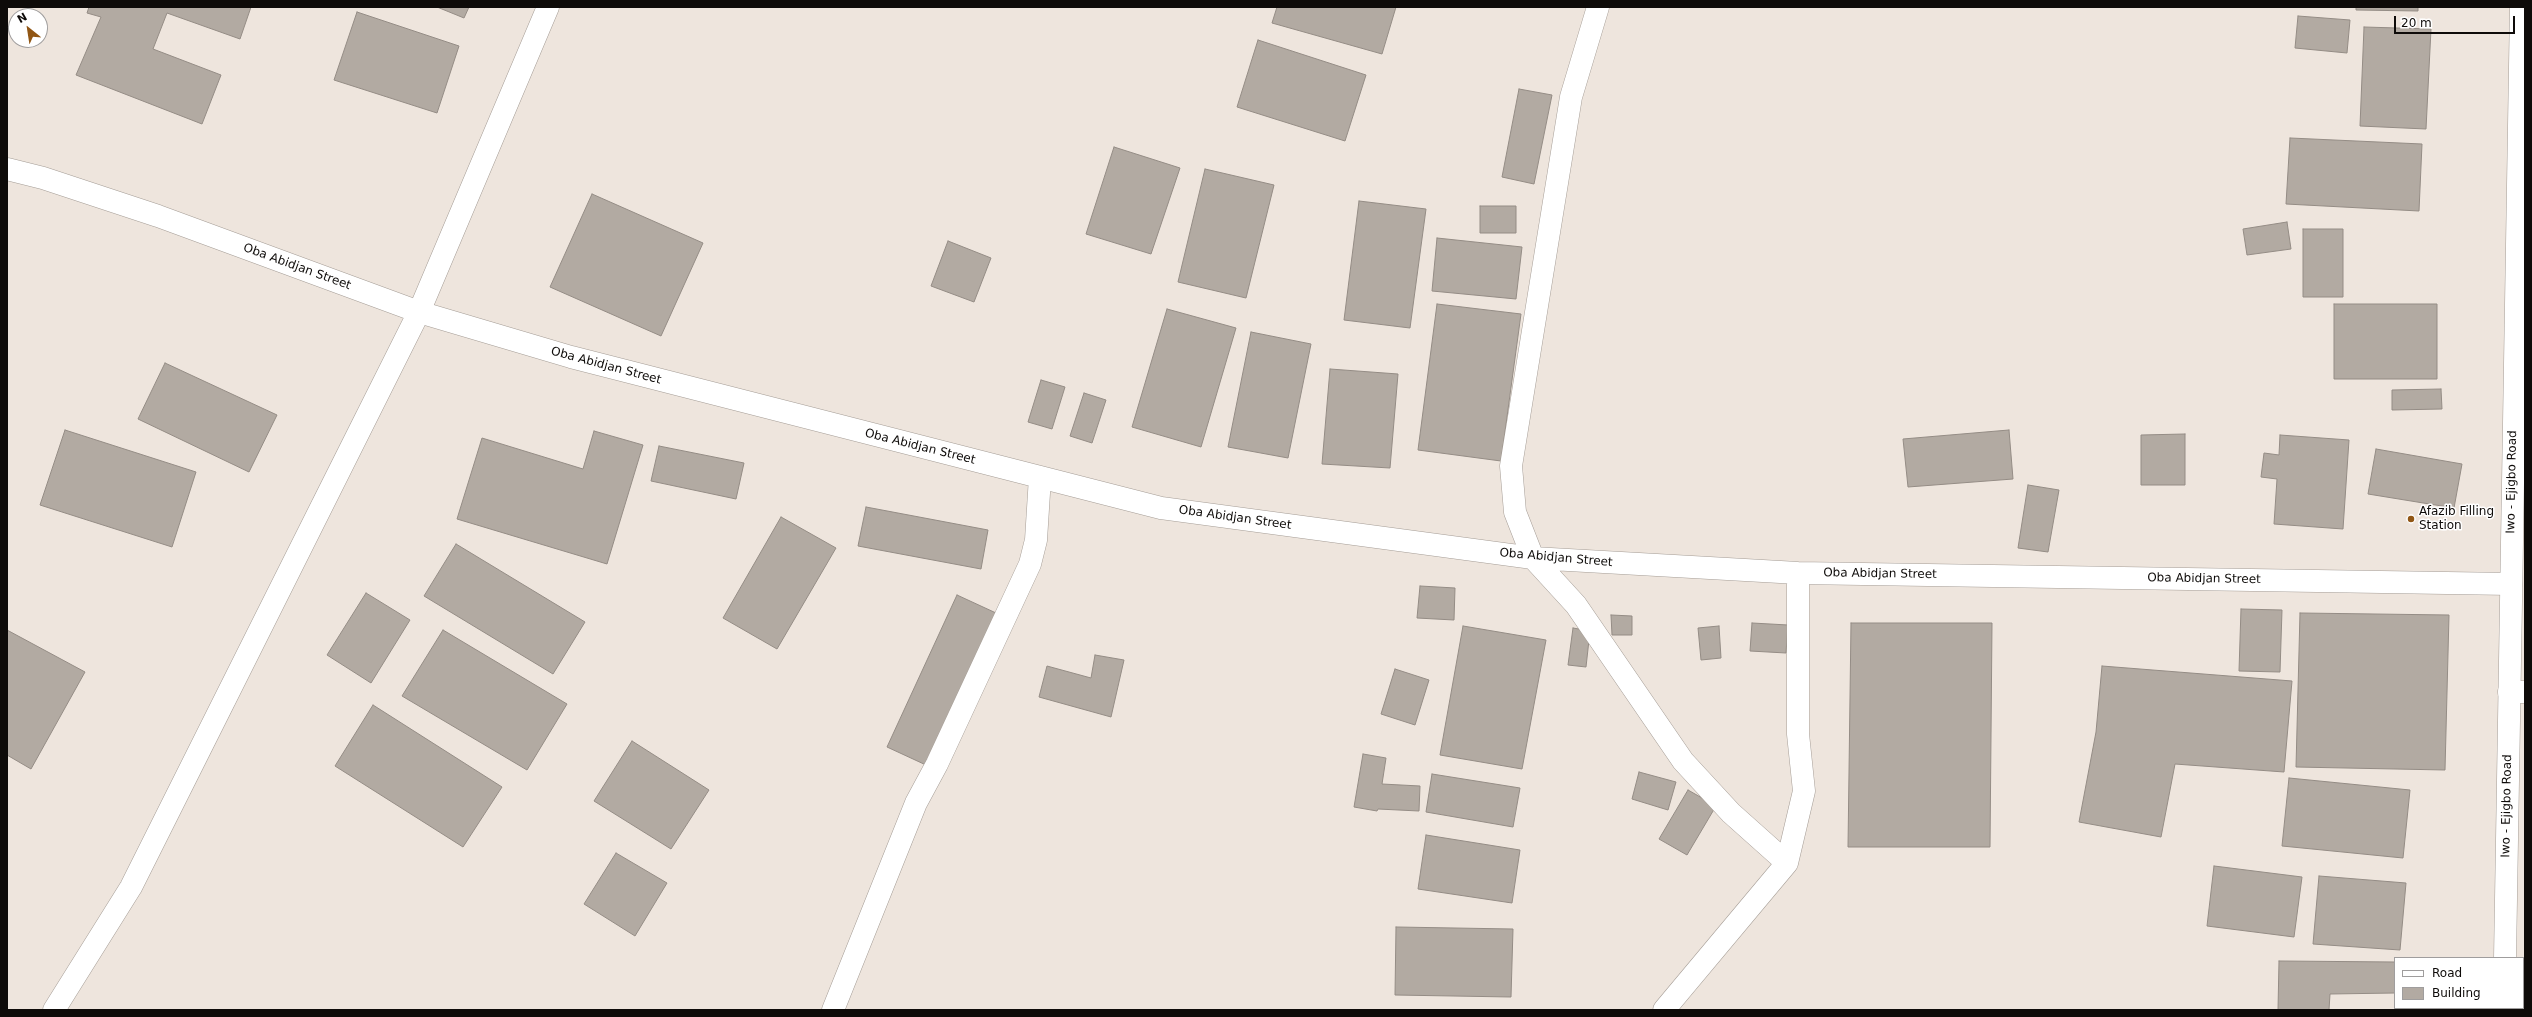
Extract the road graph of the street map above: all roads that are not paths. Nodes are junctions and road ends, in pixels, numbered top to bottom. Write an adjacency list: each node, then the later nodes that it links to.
1 (548, 7): 5 (street)
2 (1598, 7): 7 (street)
3 (2521, 7): 9 (street, Iwo - Ejigbo Road)
4 (7, 169): 5 (street, Oba Abidjan Street)
5 (419, 312): 6 (street, Oba Abidjan Street); 13 (street)
6 (1040, 477): 7 (street, Oba Abidjan Street); 14 (street)
7 (1533, 558): 8 (street, Oba Abidjan Street); 11 (street)
8 (1798, 573): 9 (street, Oba Abidjan Street); 11 (street)
9 (2511, 584): 10 (street, Iwo - Ejigbo Road)
10 (2517, 692): 12 (street, Iwo - Ejigbo Road)
11 (1787, 863): 15 (street)
12 (2505, 957)
13 (54, 1010)
14 (833, 1010)
15 (1664, 1010)

